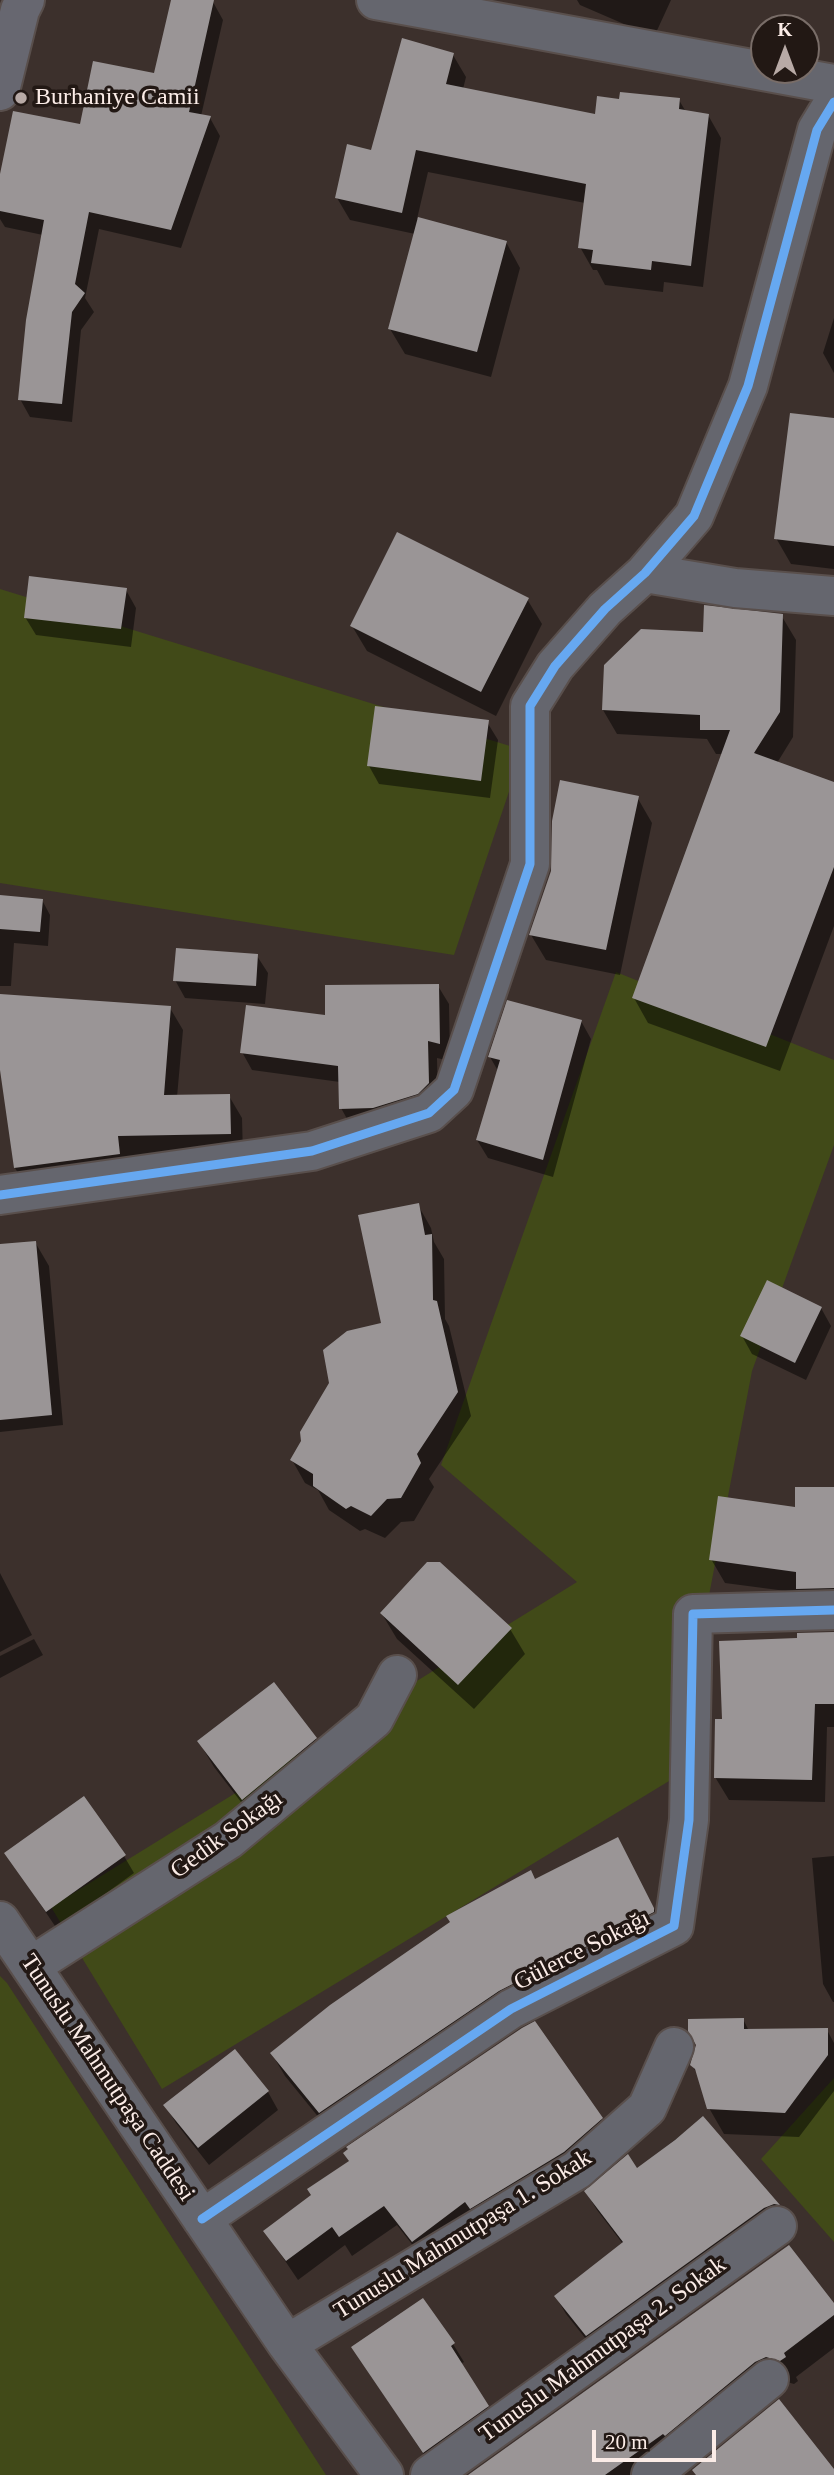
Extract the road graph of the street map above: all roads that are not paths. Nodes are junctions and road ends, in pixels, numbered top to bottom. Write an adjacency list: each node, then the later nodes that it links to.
1 (25, 0): 5 (main road)
2 (376, 0): 3 (street)
3 (491, 10): 4 (street)
4 (834, 84)
5 (0, 91)
6 (834, 102): 7 (street)
7 (645, 573): 8 (street); 9 (street)
8 (834, 596)
9 (0, 1195)
10 (834, 1610): 15 (street, Gülerce Sokağı)
11 (397, 1675): 13 (street, Gedik Sokağı)
12 (0, 1921): 13 (street, Tunuslu Mahmutpaşa Caddesi)
13 (31, 1966): 15 (street, Tunuslu Mahmutpaşa Caddesi)
14 (674, 2047): 17 (street, Tunuslu Mahmutpaşa 1. Sokak)
15 (202, 2219): 17 (street, Tunuslu Mahmutpaşa Caddesi)
16 (777, 2226): 20 (street, Tunuslu Mahmutpaşa 2. Sokak)
17 (286, 2344): 19 (street, Tunuslu Mahmutpaşa Caddesi)
18 (769, 2379): 21 (street)
19 (384, 2475)
20 (430, 2475)
21 (651, 2475)

